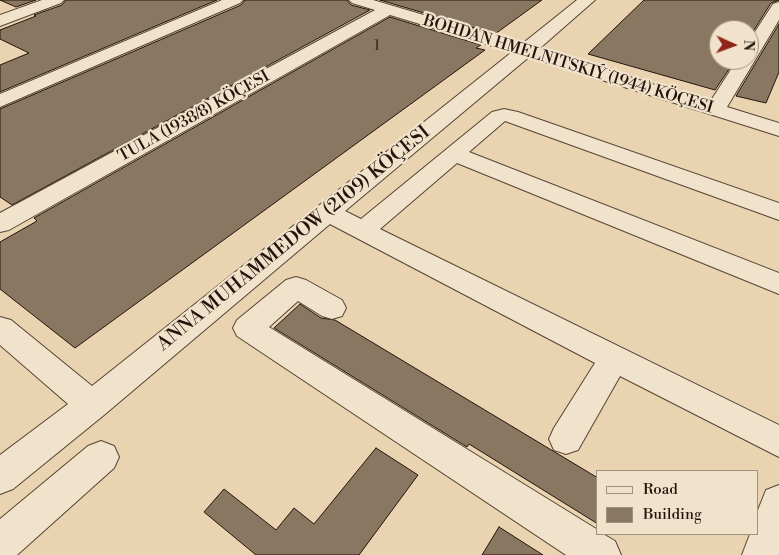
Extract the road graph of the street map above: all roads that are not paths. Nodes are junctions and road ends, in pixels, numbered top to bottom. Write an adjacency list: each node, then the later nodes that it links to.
1 (56, 0): 7 (street)
2 (235, 0): 11 (street)
3 (357, 0): 6 (street, BOHDAN HMELNITSKIÝ (1944) KÖÇESI)
4 (587, 0): 9 (street, ANNA MUHAMMEDOW (2109) KÖÇESI)
5 (779, 7): 8 (street)
6 (389, 9): 9 (street, BOHDAN HMELNITSKIÝ (1944) KÖÇESI); 17 (street, TULA (1938/8) KÖÇESI)
7 (0, 21)
8 (759, 39)
9 (525, 50): 12 (street, BOHDAN HMELNITSKIÝ (1944) KÖÇESI); 15 (street, ANNA MUHAMMEDOW (2109) KÖÇESI)
10 (740, 70): 12 (street)
11 (0, 101)
12 (715, 110): 13 (street, BOHDAN HMELNITSKIÝ (1944) KÖÇESI)
13 (779, 130)
14 (454, 154): 16 (street); 18 (street); 19 (street)
15 (327, 212): 18 (street); 23 (street, ANNA MUHAMMEDOW (2109) KÖÇESI)
16 (779, 212)
17 (0, 224)
18 (363, 230): 22 (street)
19 (779, 284)
20 (332, 308): 30 (street)
21 (0, 328): 23 (street)
22 (614, 358): 24 (street); 25 (street)
23 (92, 405): 27 (street, ANNA MUHAMMEDOW (2109) KÖÇESI)
24 (566, 439)
25 (779, 442)
26 (101, 456): 29 (street)
27 (0, 477)
28 (779, 503): 31 (street)
29 (0, 544)
30 (601, 555)
31 (762, 555)

